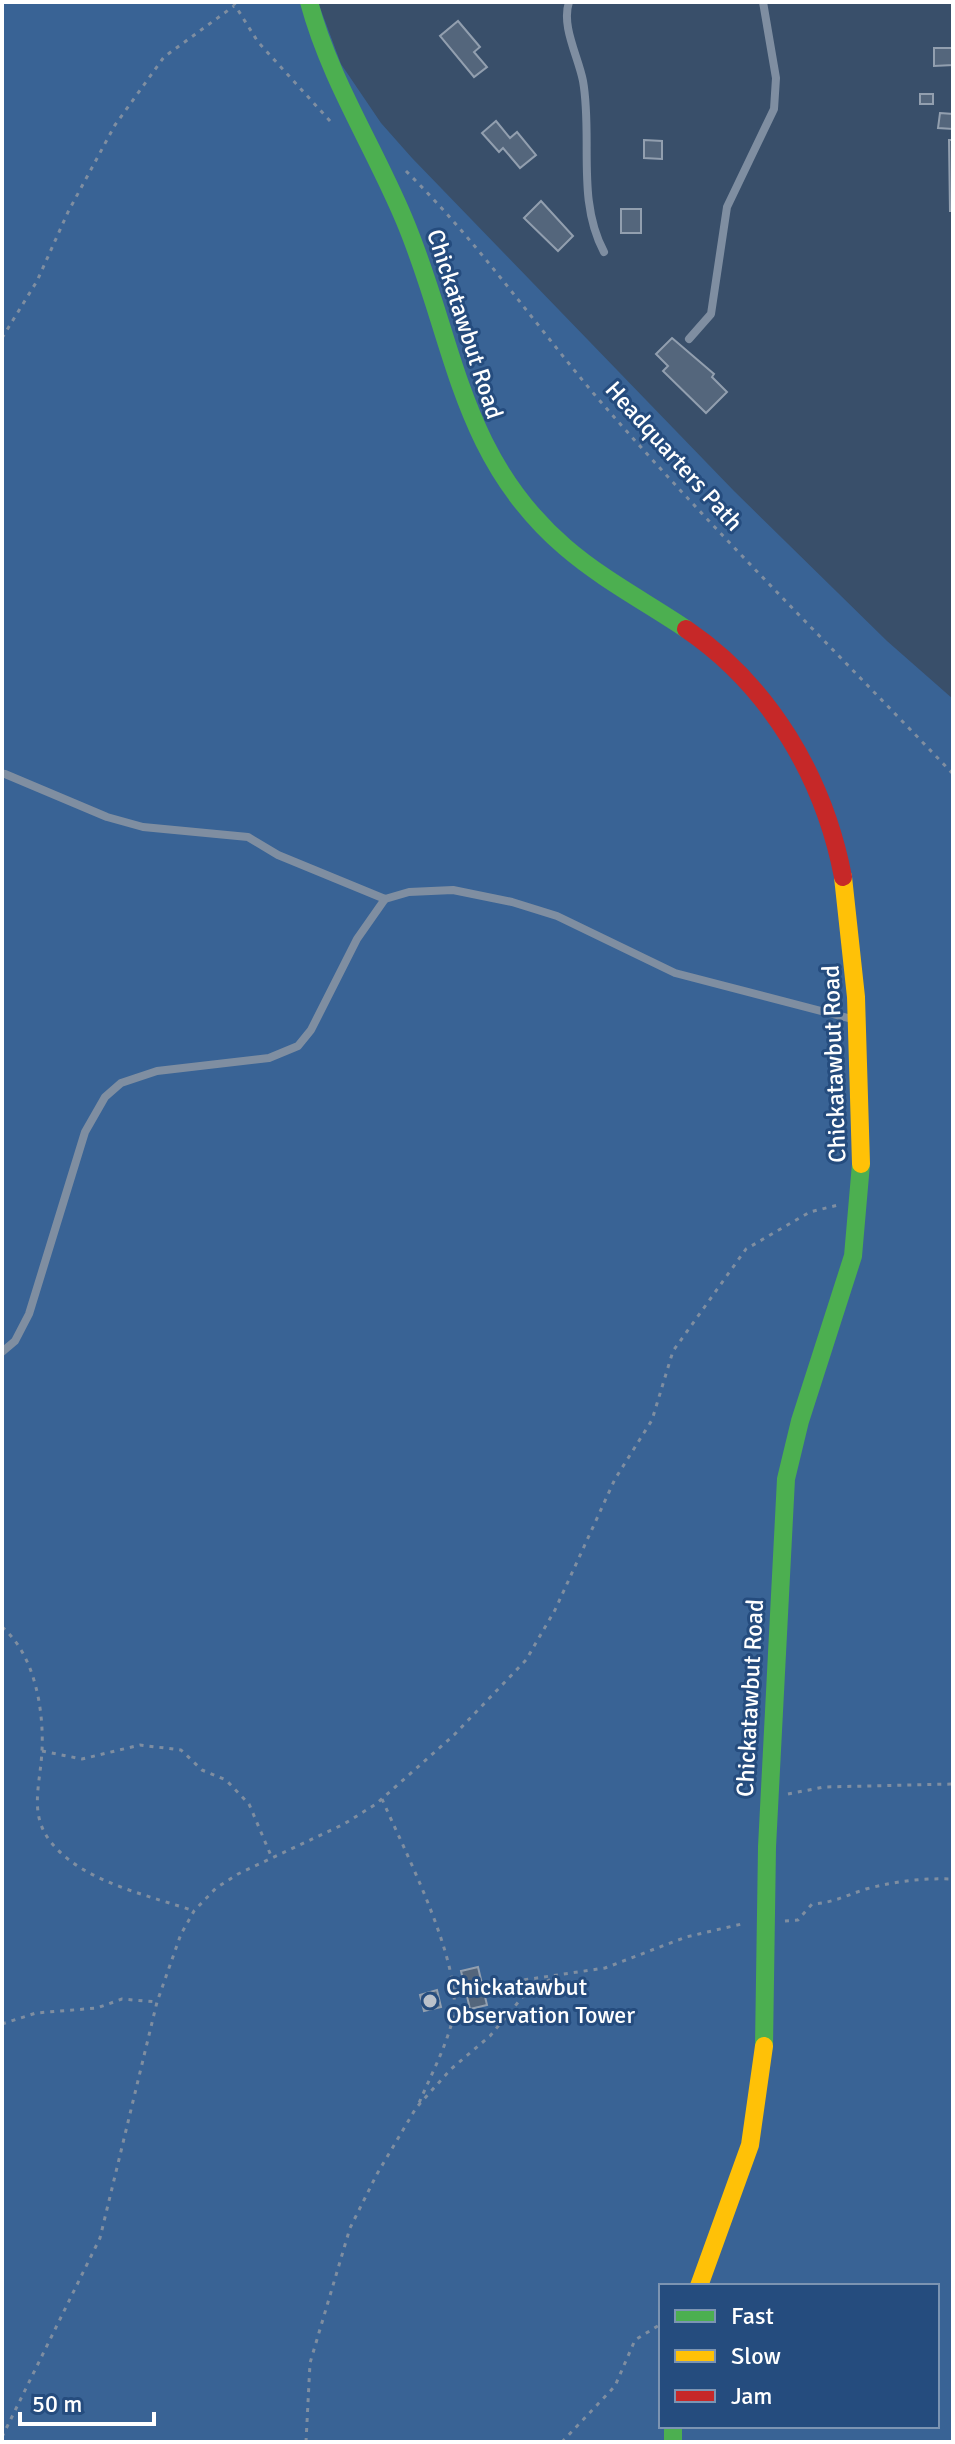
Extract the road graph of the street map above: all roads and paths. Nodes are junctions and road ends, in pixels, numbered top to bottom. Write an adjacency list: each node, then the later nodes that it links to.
1 (309, 2): 6 (main road, Chickatawbut Road)
2 (569, 2): 7 (lane)
3 (763, 2): 9 (lane)
4 (234, 4): 5 (path); 8 (path)
5 (333, 124)
6 (378, 168): 11 (path, Headquarters Path); 13 (main road, Chickatawbut Road)
7 (604, 252)
8 (2, 338)
9 (689, 339)
10 (5, 774): 12 (lane)
11 (953, 774)
12 (385, 899): 13 (lane); 15 (lane)
13 (858, 1020): 14 (main road, Chickatawbut Road)
14 (861, 1200): 19 (main road, Chickatawbut Road); 20 (path)
15 (2, 1352)
16 (2, 1627): 17 (path)
17 (42, 1751): 21 (path); 24 (path)
18 (953, 1784): 19 (path)
19 (769, 1797): 31 (main road, Chickatawbut Road)
20 (382, 1799): 21 (path); 27 (path)
21 (272, 1858): 24 (path)
22 (953, 1879): 23 (path)
23 (812, 1904)
24 (194, 1911): 28 (path)
25 (720, 1927): 26 (path)
26 (553, 1978): 27 (path); 30 (path)
27 (455, 1990): 30 (path)
28 (157, 2002): 29 (path); 33 (path)
29 (2, 2024)
30 (416, 2108): 34 (path)
31 (700, 2284)
32 (659, 2325): 35 (path)
33 (2, 2437)
34 (306, 2442)
35 (562, 2442)

